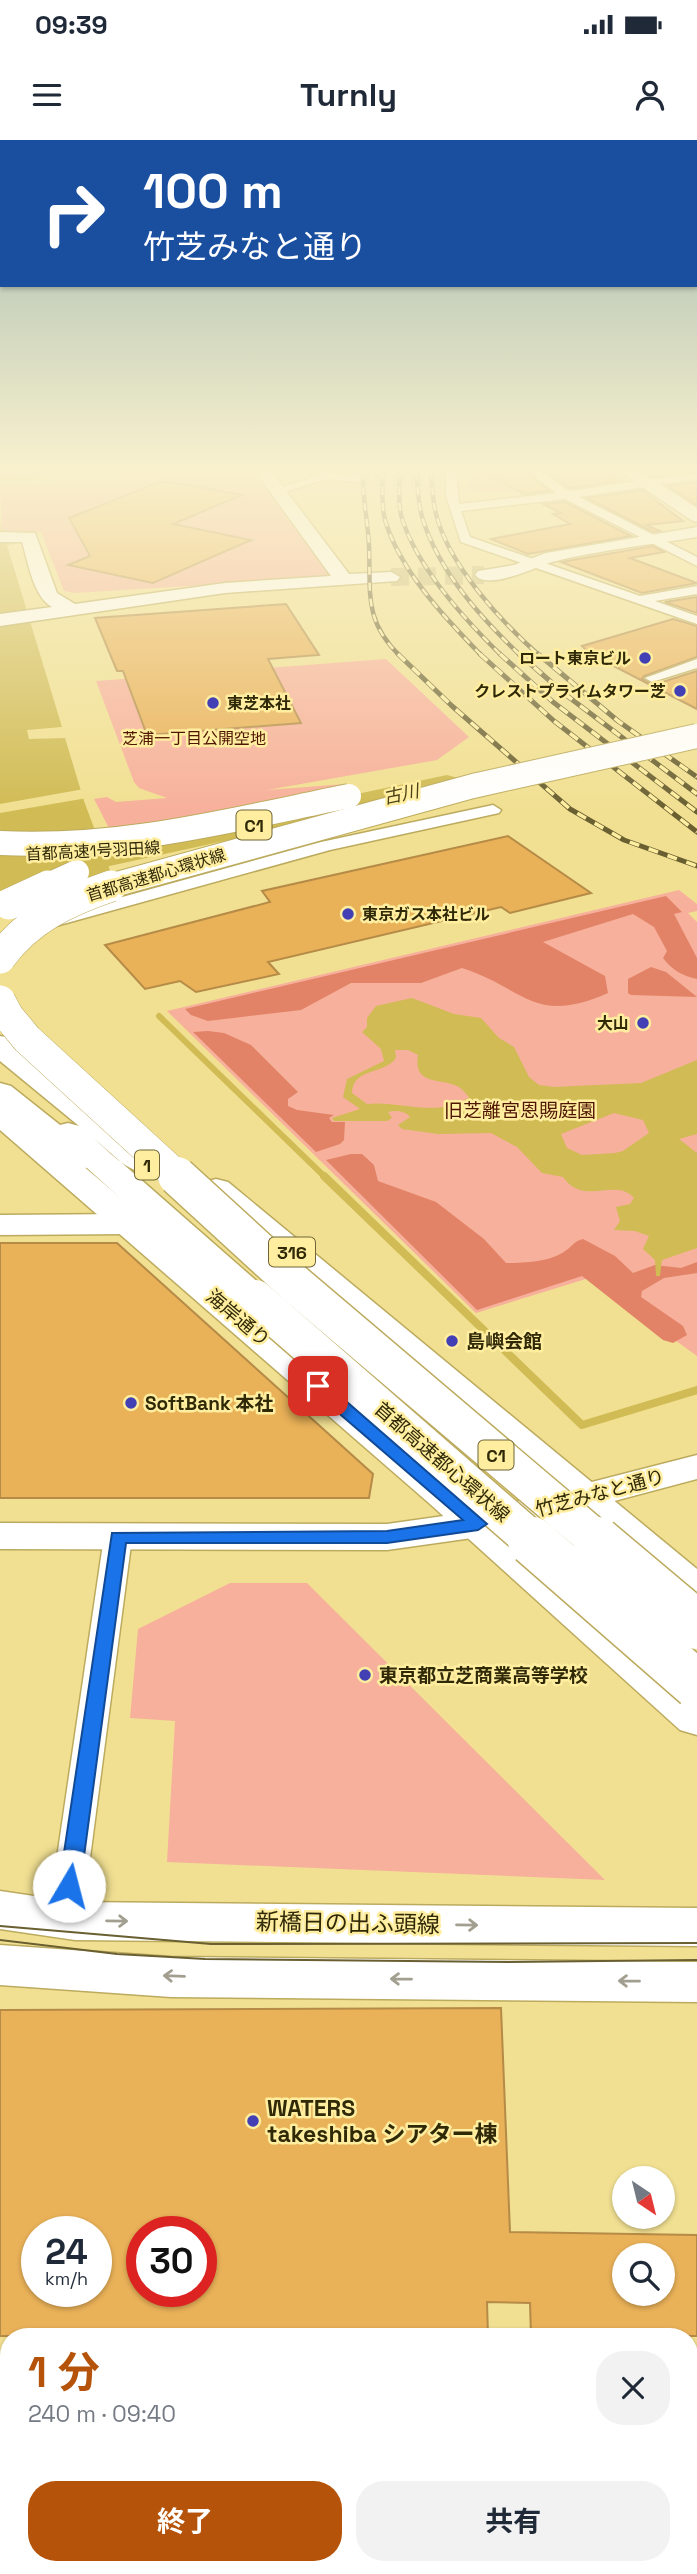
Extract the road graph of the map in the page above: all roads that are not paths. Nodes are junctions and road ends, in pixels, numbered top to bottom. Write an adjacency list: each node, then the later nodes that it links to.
1 (44, 585): 6 (street)
2 (270, 585): 6 (street)
3 (597, 585): 5 (street)
4 (697, 590): 5 (street)
5 (638, 599): 8 (street)
6 (71, 610): 7 (street)
7 (0, 620)
8 (697, 620)
9 (697, 663): 10 (street)
10 (652, 678)
11 (697, 727): 13 (main road, 首都高速都心環状線 / C1)
12 (697, 736): 14 (main road, 首都高速都心環状線 / C1, bridge)
13 (506, 769): 16 (main road, 首都高速都心環状線, bridge); 18 (main road, 首都高速都心環状線 / C1, bridge)
14 (473, 786): 17 (main road, 首都高速1号羽田線, bridge); 20 (main road, 首都高速都心環状線 / C1, bridge)
15 (493, 810): 19 (street)
16 (0, 843)
17 (0, 853)
18 (0, 910)
19 (0, 950)
20 (0, 958)
21 (0, 1001): 29 (main road, 首都高速都心環状線 / C1, bridge)
22 (0, 1007): 31 (main road, 316)
23 (0, 1045): 29 (main road, 首都高速都心環状線 / 1, bridge)
24 (0, 1071): 30 (main road, 首都高速都心環状線 / C1)
25 (0, 1093): 30 (main road, 1)
26 (0, 1113): 27 (main road, 海岸通り)
27 (128, 1224): 28 (street); 34 (main road, 海岸通り)
28 (0, 1225)
29 (295, 1284): 38 (main road, 首都高速都心環状線 / C1, bridge)
30 (255, 1299): 40 (main road, 首都高速都心環状線 / C1, bridge)
31 (365, 1314): 33 (main road, 316); 34 (main road, 316)
32 (697, 1467): 33 (street, 竹芝みなと通り)
33 (583, 1498): 34 (street, 竹芝みなと通り); 37 (main road, 316); 39 (main road)
34 (478, 1524): 36 (street, 竹芝みなと通り); 41 (main road, 海岸通り)
35 (0, 1536): 36 (street, 竹芝みなと通り)
36 (118, 1538): 43 (street)
37 (697, 1593)
38 (697, 1625)
39 (697, 1655)
40 (697, 1685)
41 (697, 1718)
42 (0, 1910): 43 (street, 新橋日の出ふ頭線)
43 (65, 1919): 44 (street, 新橋日の出ふ頭線, one-way to 44)
44 (697, 1927)
45 (0, 1965): 46 (street, one-way to 45)
46 (697, 1982)

